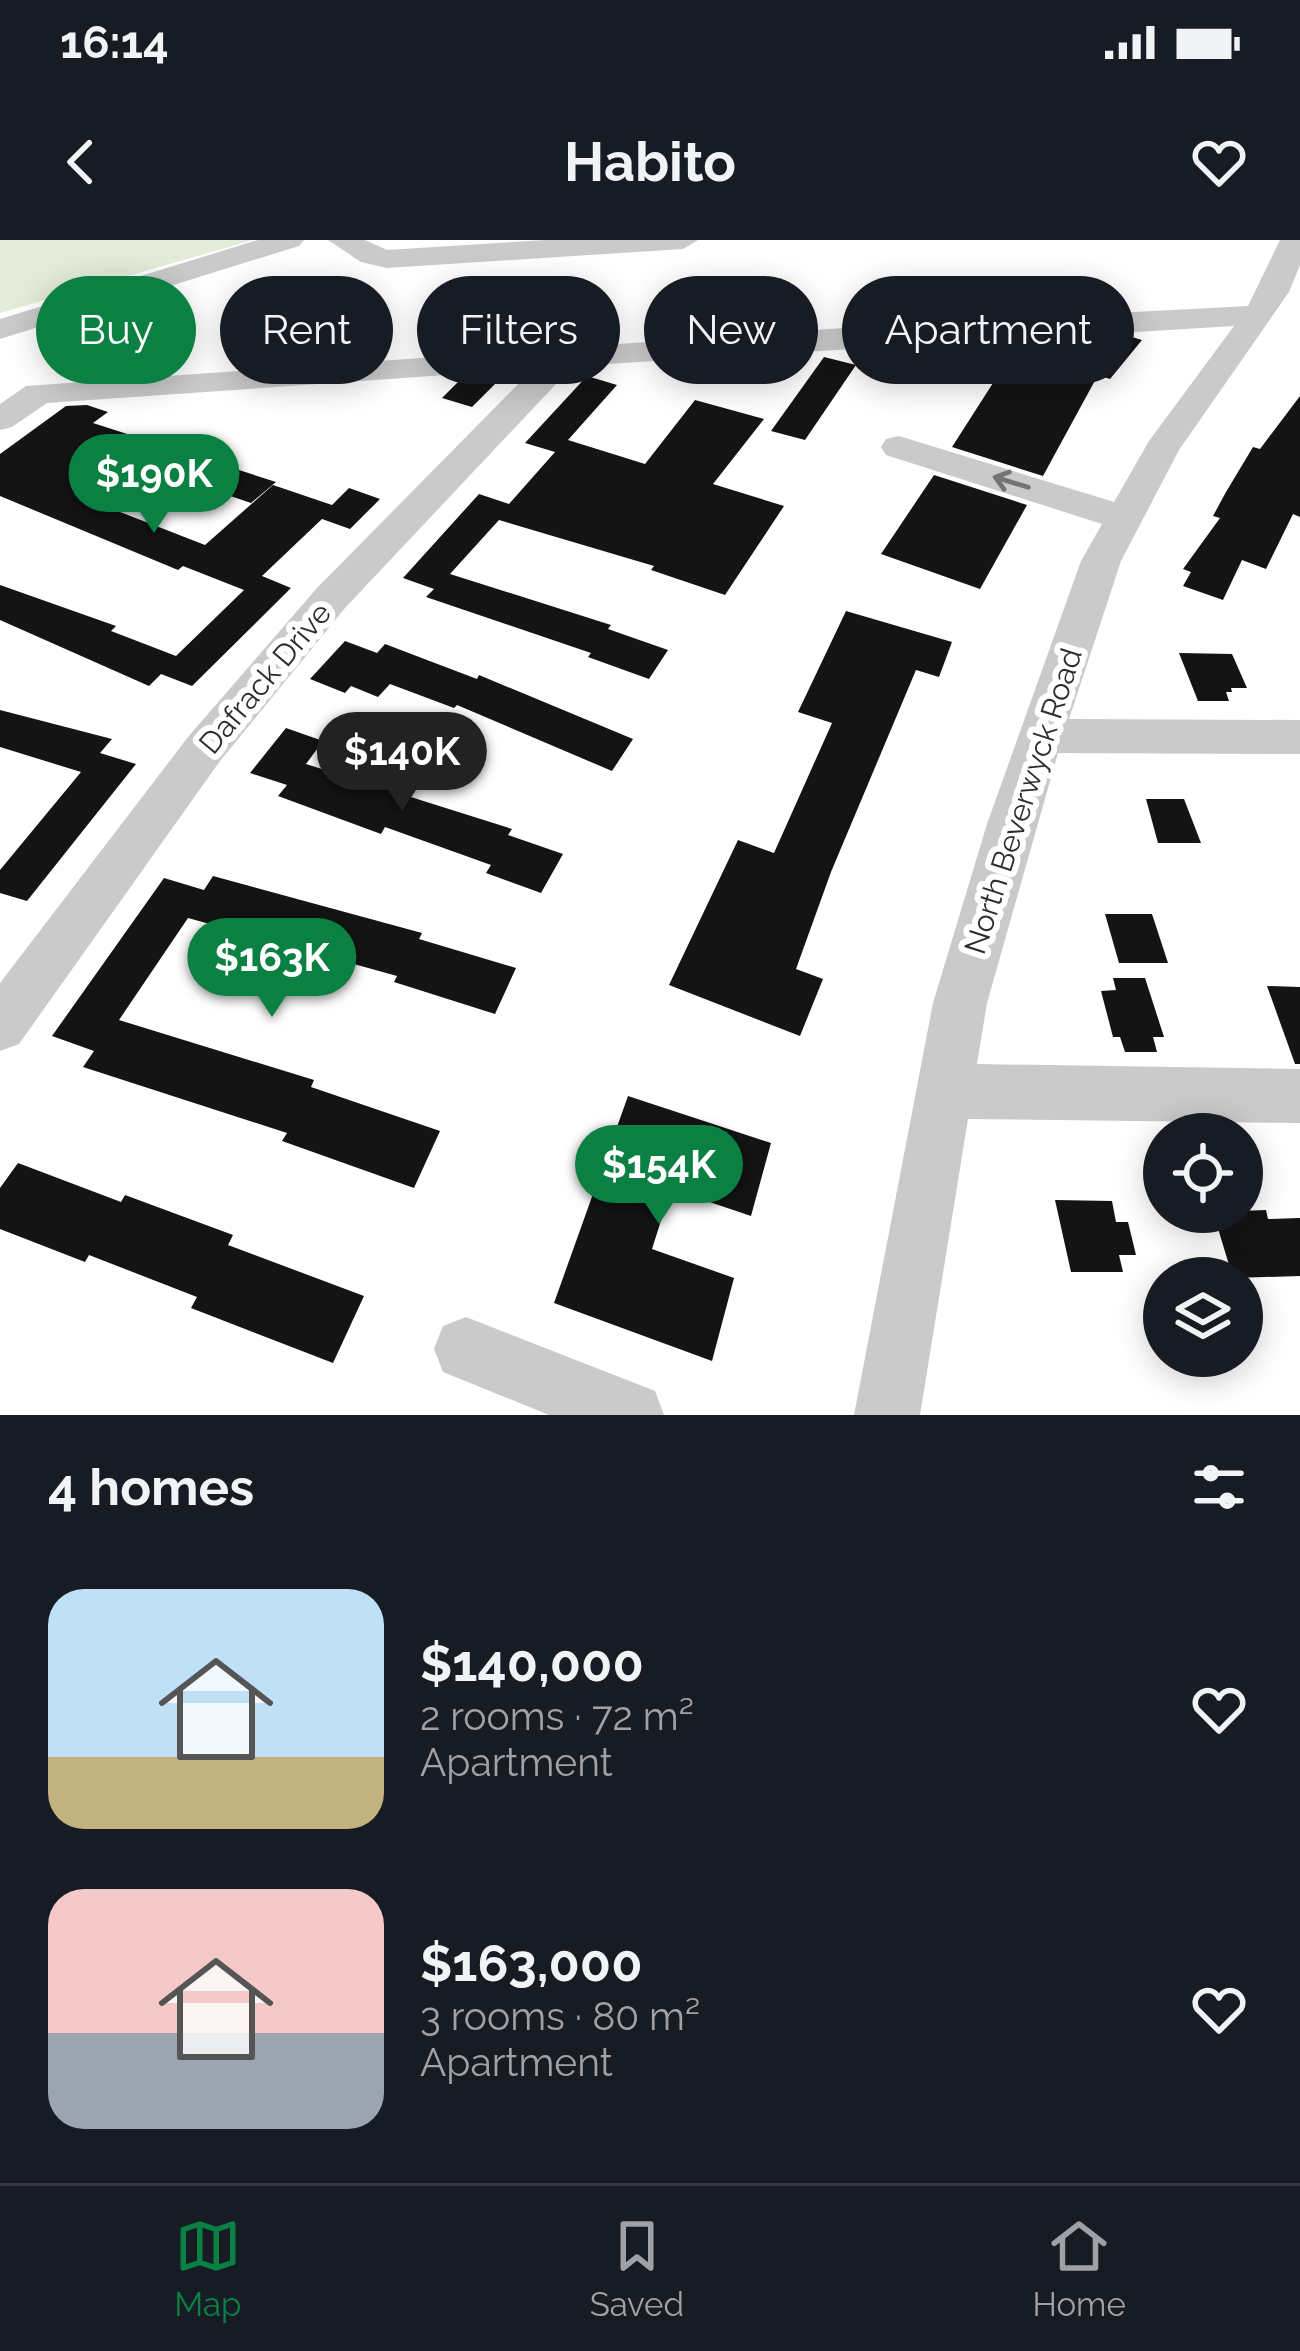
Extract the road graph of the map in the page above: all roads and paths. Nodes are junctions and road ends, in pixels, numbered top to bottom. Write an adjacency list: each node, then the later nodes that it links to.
1 (290, 240): 6 (street)
2 (344, 240): 3 (street)
3 (683, 240)
4 (1285, 242): 5 (street, North Beverwyck Road)
5 (1260, 315): 7 (street); 12 (street, North Beverwyck Road)
6 (0, 329)
7 (620, 354)
8 (417, 368): 10 (street)
9 (537, 384): 15 (street, Dafrack Drive)
10 (0, 420)
11 (899, 447): 12 (street, one-way to 11)
12 (1122, 517): 13 (street, North Beverwyck Road)
13 (1042, 736): 14 (street); 16 (street, North Beverwyck Road)
14 (1300, 737)
15 (0, 1025)
16 (945, 1090): 17 (street); 20 (street, North Beverwyck Road)
17 (1300, 1096)
18 (466, 1349): 19 (street)
19 (631, 1415)
20 (887, 1415)

